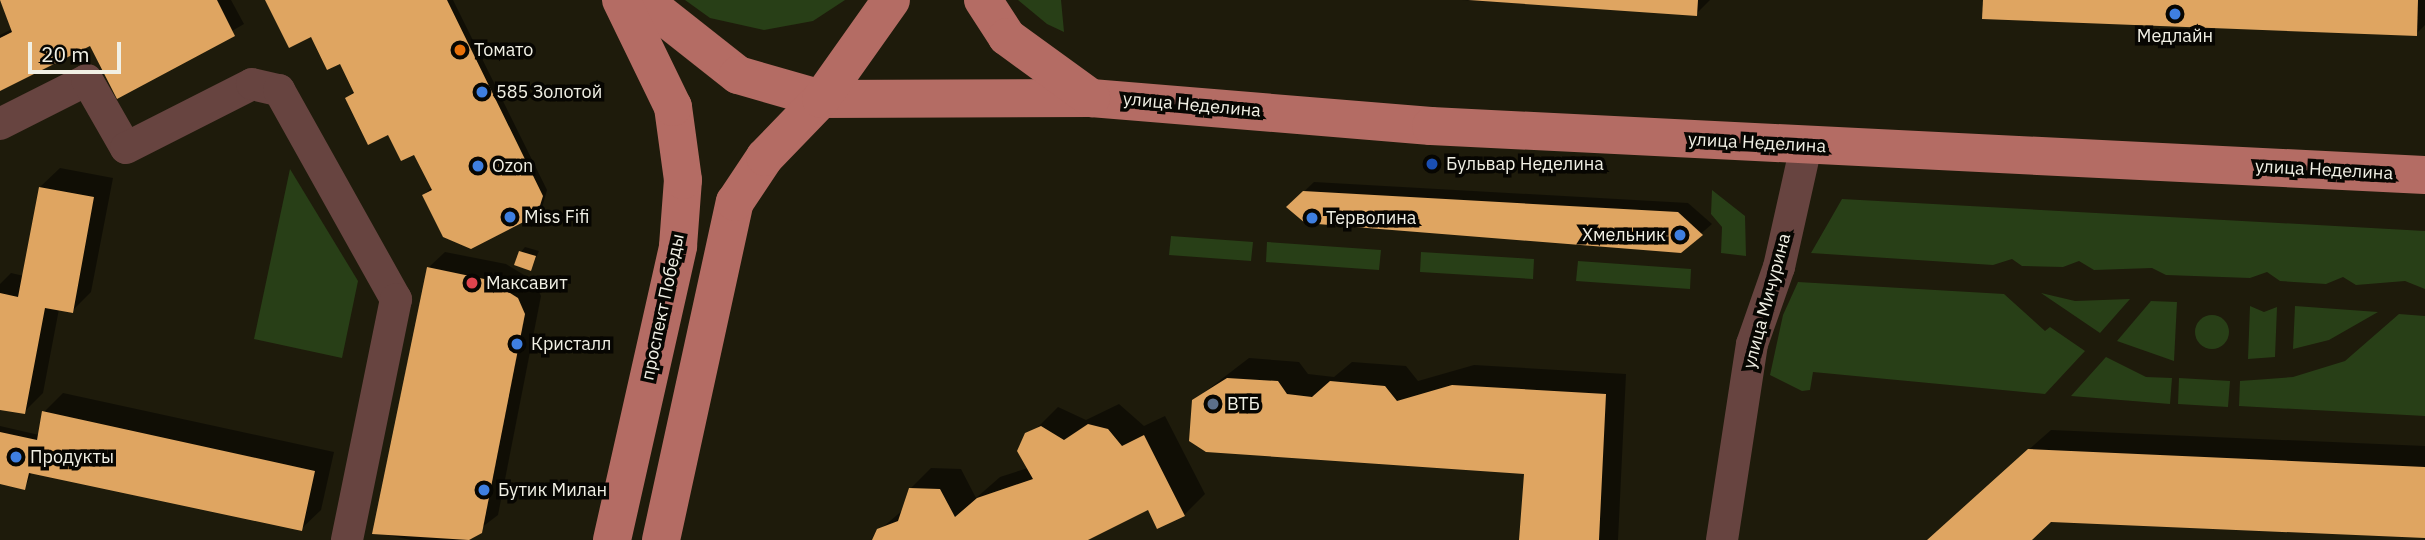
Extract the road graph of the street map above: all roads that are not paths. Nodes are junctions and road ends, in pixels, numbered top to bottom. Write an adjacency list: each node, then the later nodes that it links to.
1 (621, 0): 11 (main road, проспект Победы)
2 (643, 0): 6 (main road, улица Неделина)
3 (891, 0): 6 (main road)
4 (983, 0): 5 (main road)
5 (1091, 98): 6 (main road, улица Неделина); 8 (main road, улица Неделина)
6 (821, 99): 12 (main road)
7 (0, 124): 10 (street)
8 (1806, 146): 9 (main road, улица Неделина); 13 (street, улица Мичурина)
9 (2425, 175)
10 (347, 540)
11 (612, 540)
12 (661, 540)
13 (1723, 540)

